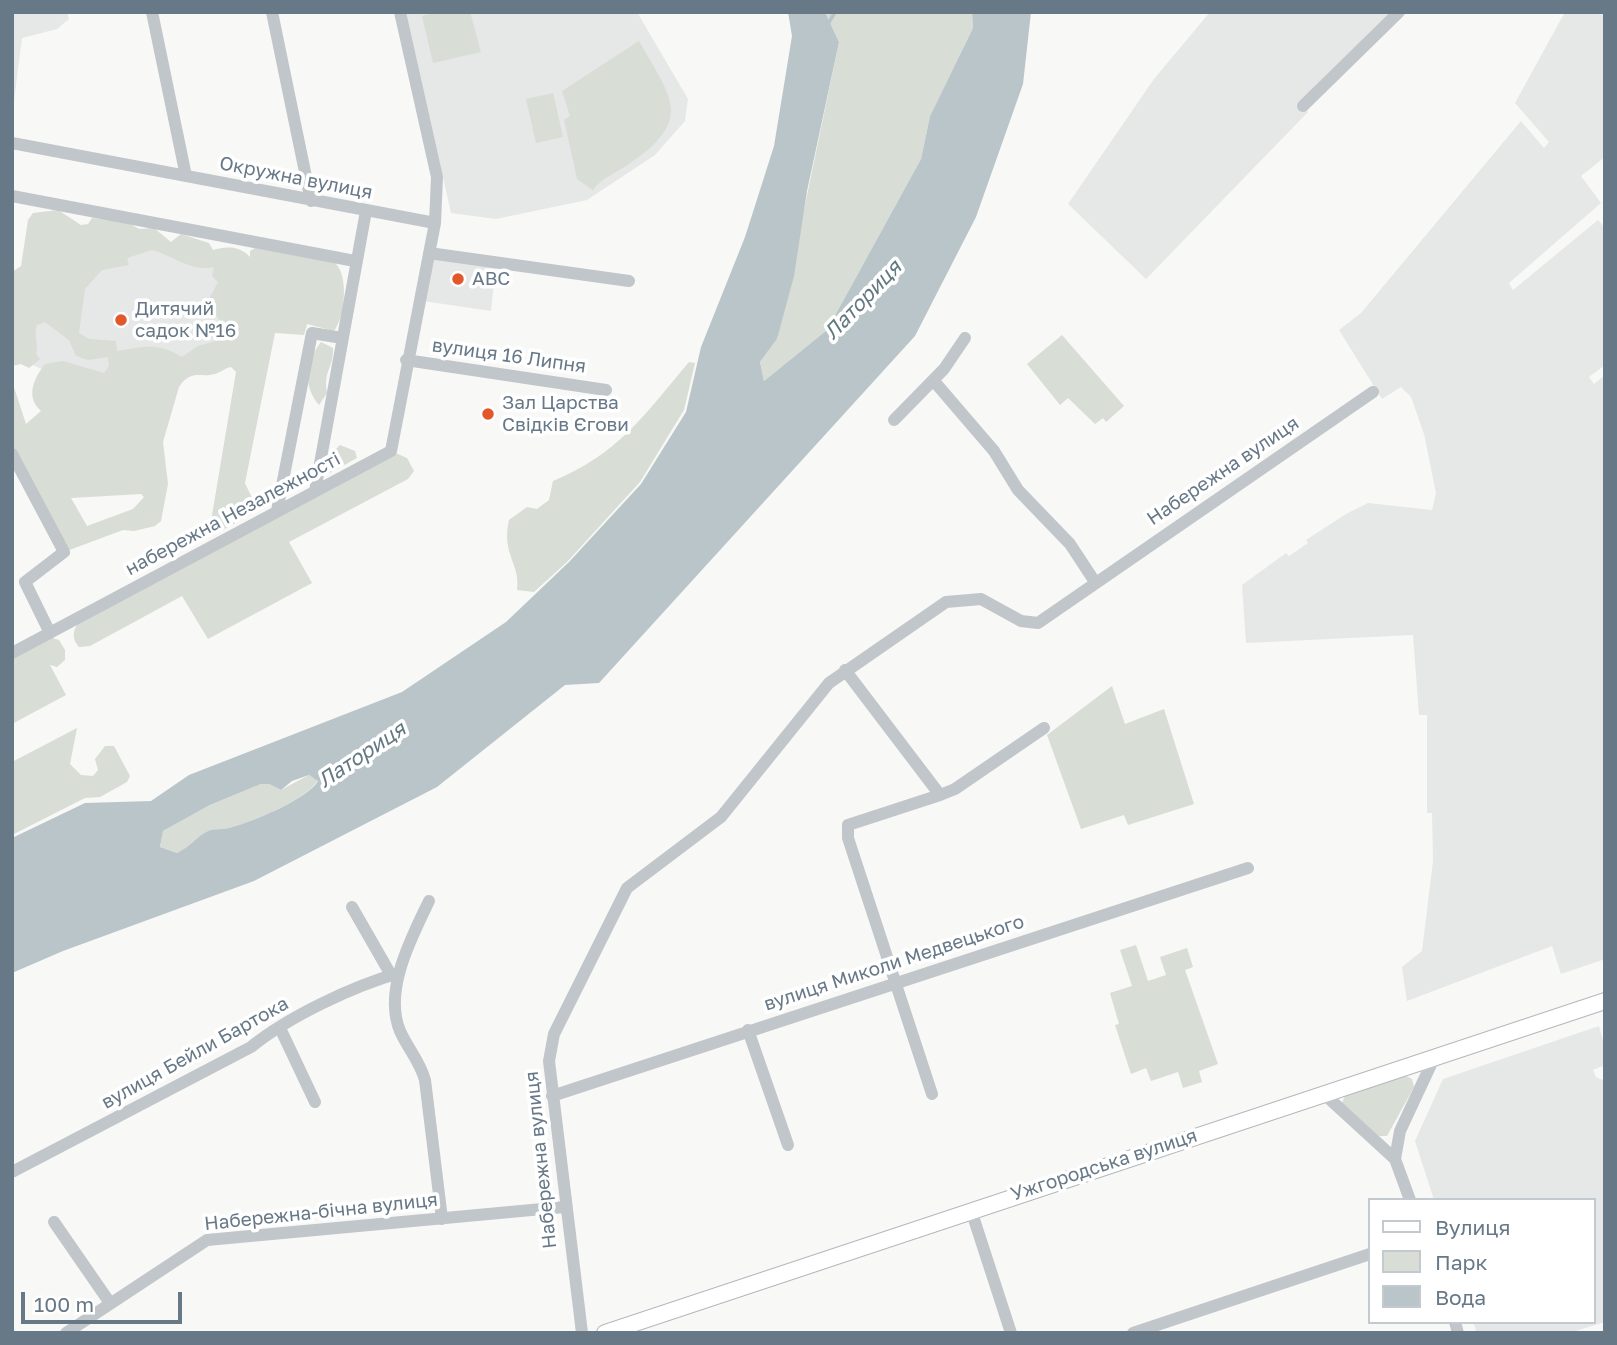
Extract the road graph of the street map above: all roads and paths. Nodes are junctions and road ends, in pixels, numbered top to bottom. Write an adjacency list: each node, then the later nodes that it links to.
1 (152, 12): 7 (street)
2 (272, 12): 9 (street)
3 (400, 12): 11 (street)
4 (1399, 12): 5 (street)
5 (1303, 106)
6 (12, 142): 7 (street, Окружна вулиця)
7 (186, 176): 9 (street, Окружна вулиця)
8 (12, 196): 13 (street)
9 (311, 201): 10 (street, Окружна вулиця)
10 (366, 211): 11 (street, Окружна вулиця); 13 (street)
11 (435, 223): 12 (street)
12 (429, 253): 14 (street); 17 (street)
13 (355, 261): 15 (street)
14 (629, 281)
15 (342, 338): 23 (street); 24 (street)
16 (965, 338): 18 (street)
17 (407, 360): 19 (street, вулиця 16 Липня); 23 (street, набережна Незалежності)
18 (933, 380): 21 (street); 25 (street)
19 (606, 390)
20 (1373, 392): 25 (street, Набережна вулиця)
21 (894, 420)
22 (12, 454): 26 (street)
23 (315, 491): 24 (street, набережна Незалежності)
24 (276, 511): 26 (street, набережна Незалежності)
25 (1095, 582): 28 (street, Набережна вулиця)
26 (50, 633): 27 (street, набережна Незалежності)
27 (12, 653)
28 (845, 670): 30 (street); 42 (street, Набережна вулиця)
29 (1044, 728): 30 (street)
30 (940, 795): 35 (street)
31 (1248, 868): 35 (street, вулиця Миколи Медвецького)
32 (429, 901): 34 (street)
33 (352, 907): 34 (street)
34 (395, 974): 37 (street, вулиця Бейли Бартока); 50 (street)
35 (894, 984): 38 (street, вулиця Миколи Медвецького); 41 (street)
36 (1605, 1001): 39 (main road, Ужгородська вулиця)
37 (280, 1028): 43 (street); 46 (street, вулиця Бейли Бартока)
38 (748, 1030): 42 (street, вулиця Миколи Медвецького); 44 (street)
39 (1434, 1056): 40 (main road, Ужгородська вулиця); 45 (street)
40 (1323, 1093): 45 (street); 49 (main road, Ужгородська вулиця)
41 (932, 1094)
42 (552, 1096): 48 (street, Набережна вулиця)
43 (315, 1102)
44 (788, 1145)
45 (1395, 1159): 47 (street)
46 (12, 1172)
47 (1409, 1198)
48 (564, 1207): 50 (street, Набережна-бічна вулиця); 55 (street, Набережна вулиця)
49 (971, 1210): 56 (main road, Ужгородська вулиця); 57 (street)
50 (442, 1219): 53 (street, Набережна-бічна вулиця)
51 (54, 1222): 53 (street)
52 (1368, 1255): 58 (street)
53 (110, 1303): 54 (street, Набережна-бічна вулиця)
54 (66, 1333)
55 (582, 1333)
56 (605, 1333)
57 (1012, 1333)
58 (1133, 1333)

